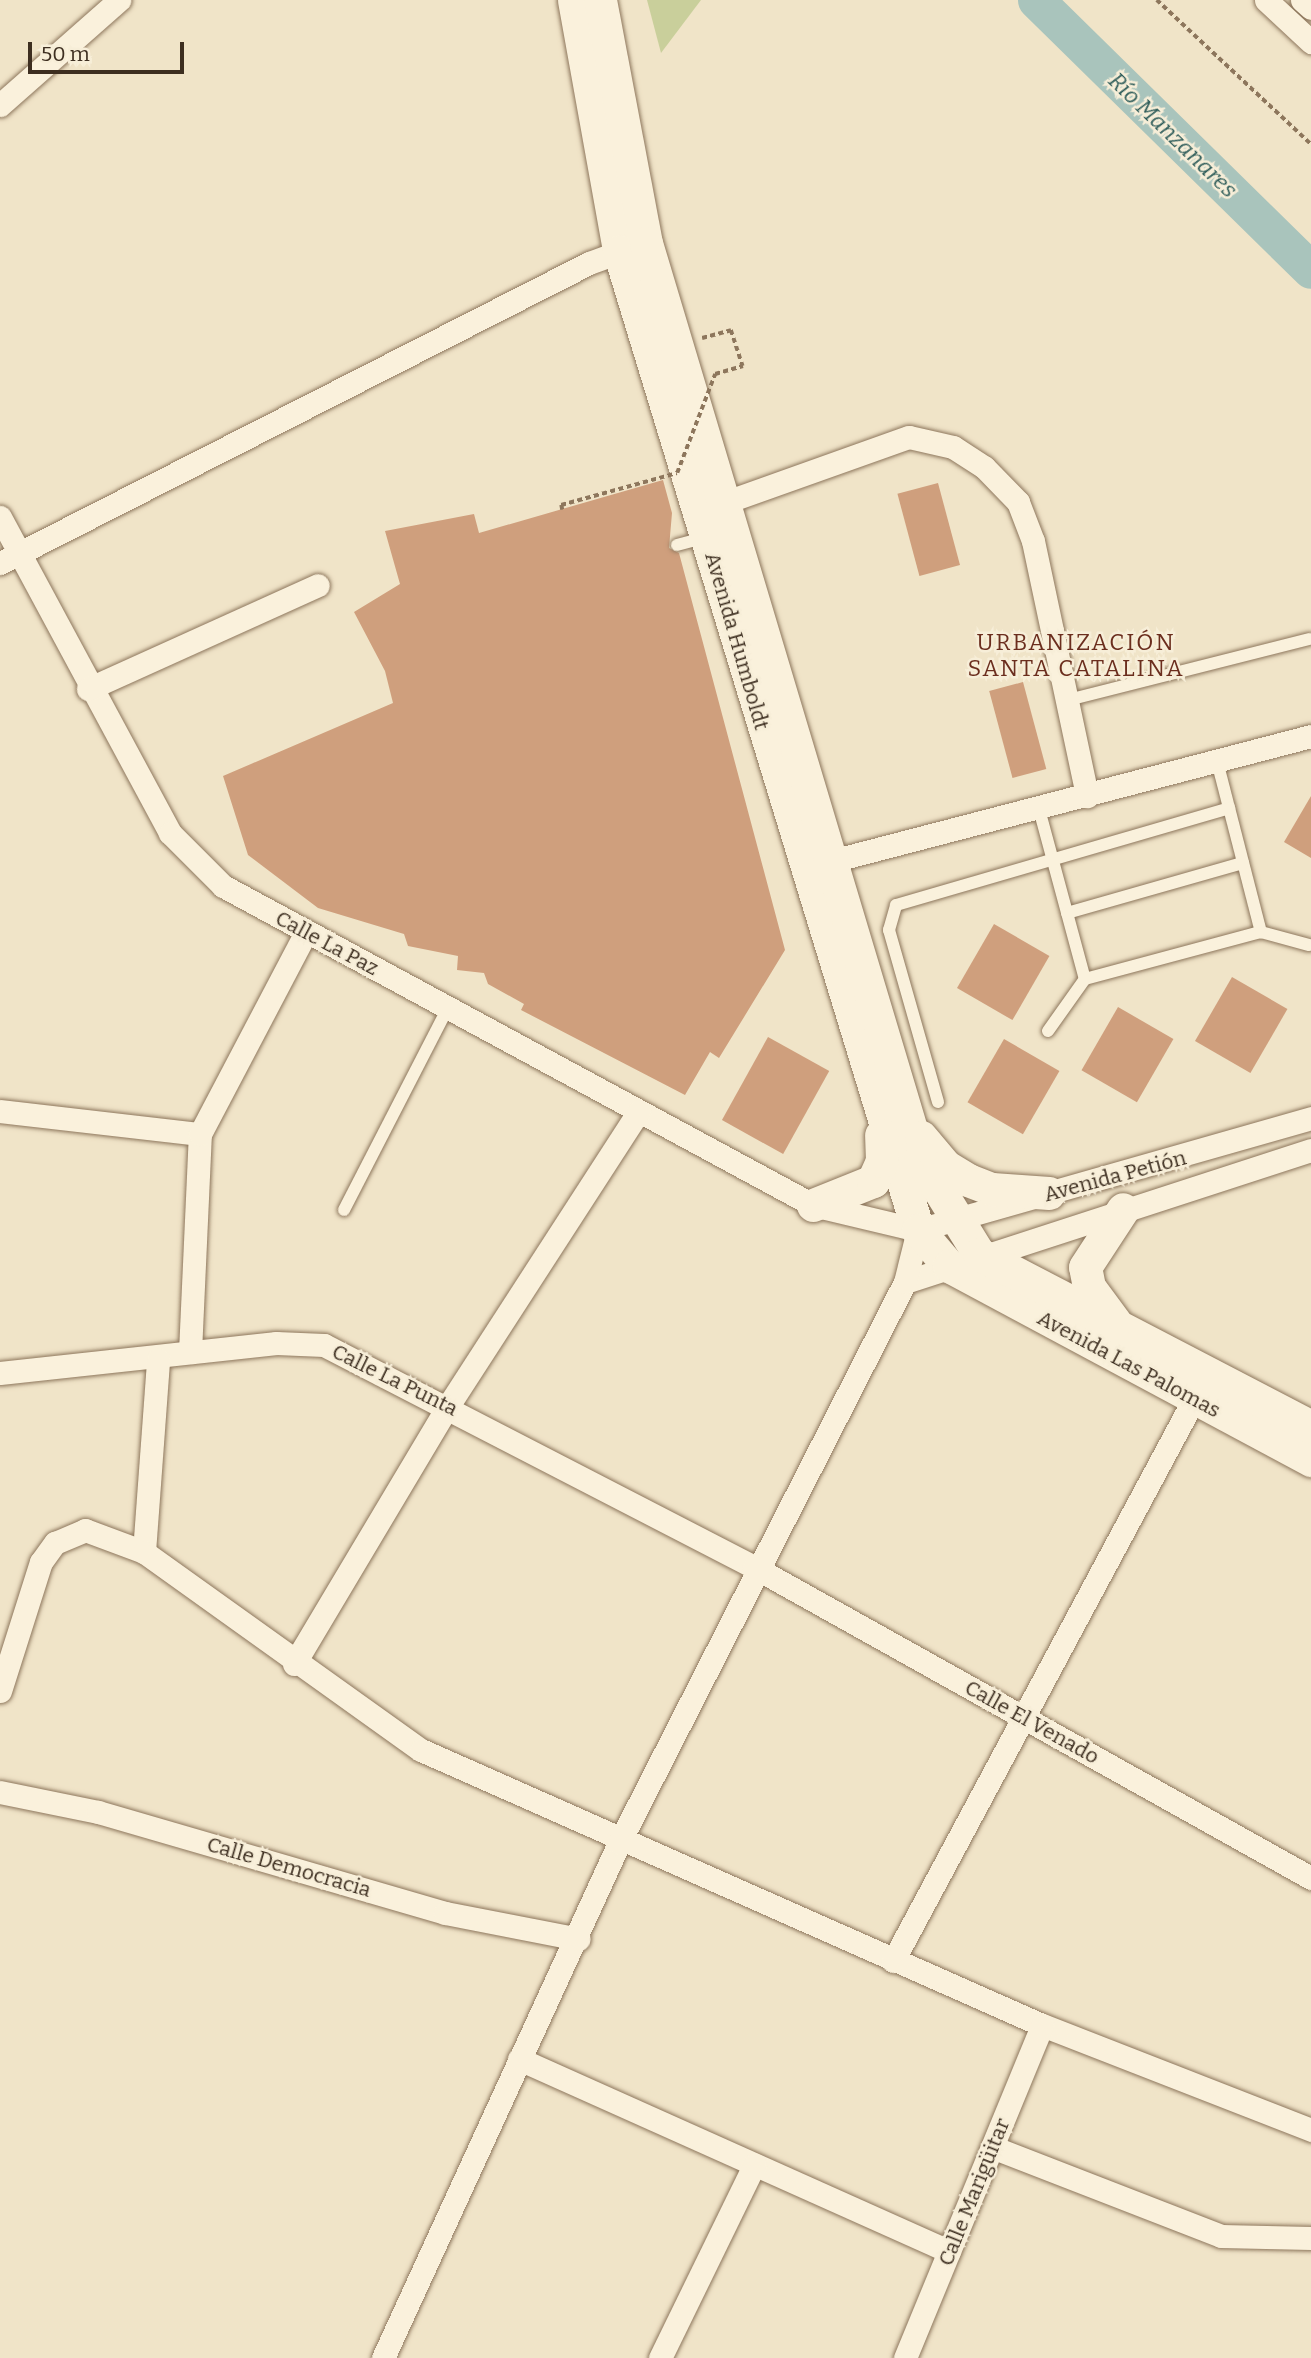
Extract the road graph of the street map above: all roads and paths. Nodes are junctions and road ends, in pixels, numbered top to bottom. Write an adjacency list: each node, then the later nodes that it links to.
1 (119, 0): 8 (street)
2 (1157, 0): 9 (path)
3 (1266, 0): 7 (street)
4 (1302, 0): 6 (street)
5 (588, 7): 10 (main road, Avenida Humboldt)
6 (1311, 8)
7 (1311, 42)
8 (0, 105)
9 (1311, 144)
10 (632, 247): 11 (main road, Avenida Humboldt); 15 (street); 27 (main road, Avenida Humboldt)
11 (680, 345): 12 (main road, Avenida Humboldt); 13 (path, bridge)
12 (726, 502): 19 (street); 27 (main road, Avenida Humboldt)
13 (562, 510)
14 (0, 517): 15 (street, Calle La Paz)
15 (8, 559): 18 (street, Calle La Paz)
16 (318, 585): 18 (street)
17 (1309, 639): 19 (lane)
18 (88, 689): 29 (street, Calle La Paz)
19 (1068, 700): 22 (street)
20 (1311, 736): 21 (street)
21 (1217, 761): 22 (street); 23 (lane)
22 (1087, 796): 24 (street)
23 (1229, 808): 25 (lane); 26 (lane)
24 (1039, 809): 25 (lane); 27 (street)
25 (1052, 856): 28 (lane); 35 (lane)
26 (1243, 863): 28 (lane); 30 (lane)
27 (817, 865): 39 (main road, Avenida Humboldt)
28 (1067, 913): 32 (lane)
29 (306, 932): 33 (street, Calle La Paz); 40 (street)
30 (1261, 932): 31 (lane); 32 (lane)
31 (1309, 945)
32 (1084, 979): 34 (lane)
33 (448, 1008): 37 (street, Calle La Paz); 45 (lane)
34 (1048, 1031)
35 (938, 1102)
36 (0, 1111): 40 (street)
37 (639, 1111): 43 (street, Calle La Paz); 55 (street)
38 (1311, 1118): 42 (street, Avenida Petión)
39 (893, 1121): 42 (main road); 43 (main road); 46 (main road, Avenida Humboldt); 47 (main road, Avenida Humboldt)
40 (200, 1134): 51 (street)
41 (1304, 1152): 44 (street, Avenida Petión)
42 (1049, 1194): 46 (street, Avenida Petión)
43 (813, 1205): 47 (street, Calle La Paz)
44 (1123, 1209): 48 (street, Avenida Petión); 50 (main road)
45 (344, 1210)
46 (954, 1221): 47 (street, Avenida Petión); 48 (main road, Avenida Humboldt)
47 (918, 1230): 48 (main road, Avenida Humboldt); 49 (street)
48 (964, 1260): 49 (street, Avenida Petión); 50 (main road, Avenida Las Palomas); 54 (main road, Avenida Las Palomas)
49 (905, 1282): 59 (street)
50 (1126, 1334): 56 (main road, Avenida Las Palomas)
51 (190, 1352): 52 (street, Calle La Punta); 55 (street, Calle La Punta)
52 (158, 1360): 53 (street, Calle La Punta); 58 (street)
53 (0, 1373)
54 (1194, 1399): 57 (main road, Avenida Las Palomas); 62 (street)
55 (448, 1406): 59 (street, Calle La Punta); 60 (street)
56 (1311, 1427)
57 (1311, 1460)
58 (144, 1552): 60 (street); 61 (street)
59 (754, 1567): 62 (street, Calle El Venado); 64 (street)
60 (294, 1664): 64 (street)
61 (0, 1691)
62 (1022, 1716): 65 (street, Calle El Venado); 67 (street)
63 (0, 1792): 66 (street, Calle Democracia)
64 (618, 1843): 66 (street); 67 (street)
65 (1311, 1878)
66 (579, 1939): 69 (street)
67 (893, 1961): 68 (street)
68 (1042, 2025): 70 (street); 71 (street, Calle Marigüitar)
69 (519, 2059): 72 (street); 75 (street)
70 (1311, 2130)
71 (992, 2147): 73 (street); 74 (street, Calle Marigüitar)
72 (754, 2165): 74 (street); 76 (street)
73 (1311, 2238)
74 (949, 2251): 77 (street, Calle Marigüitar)
75 (383, 2358)
76 (660, 2358)
77 (905, 2358)

